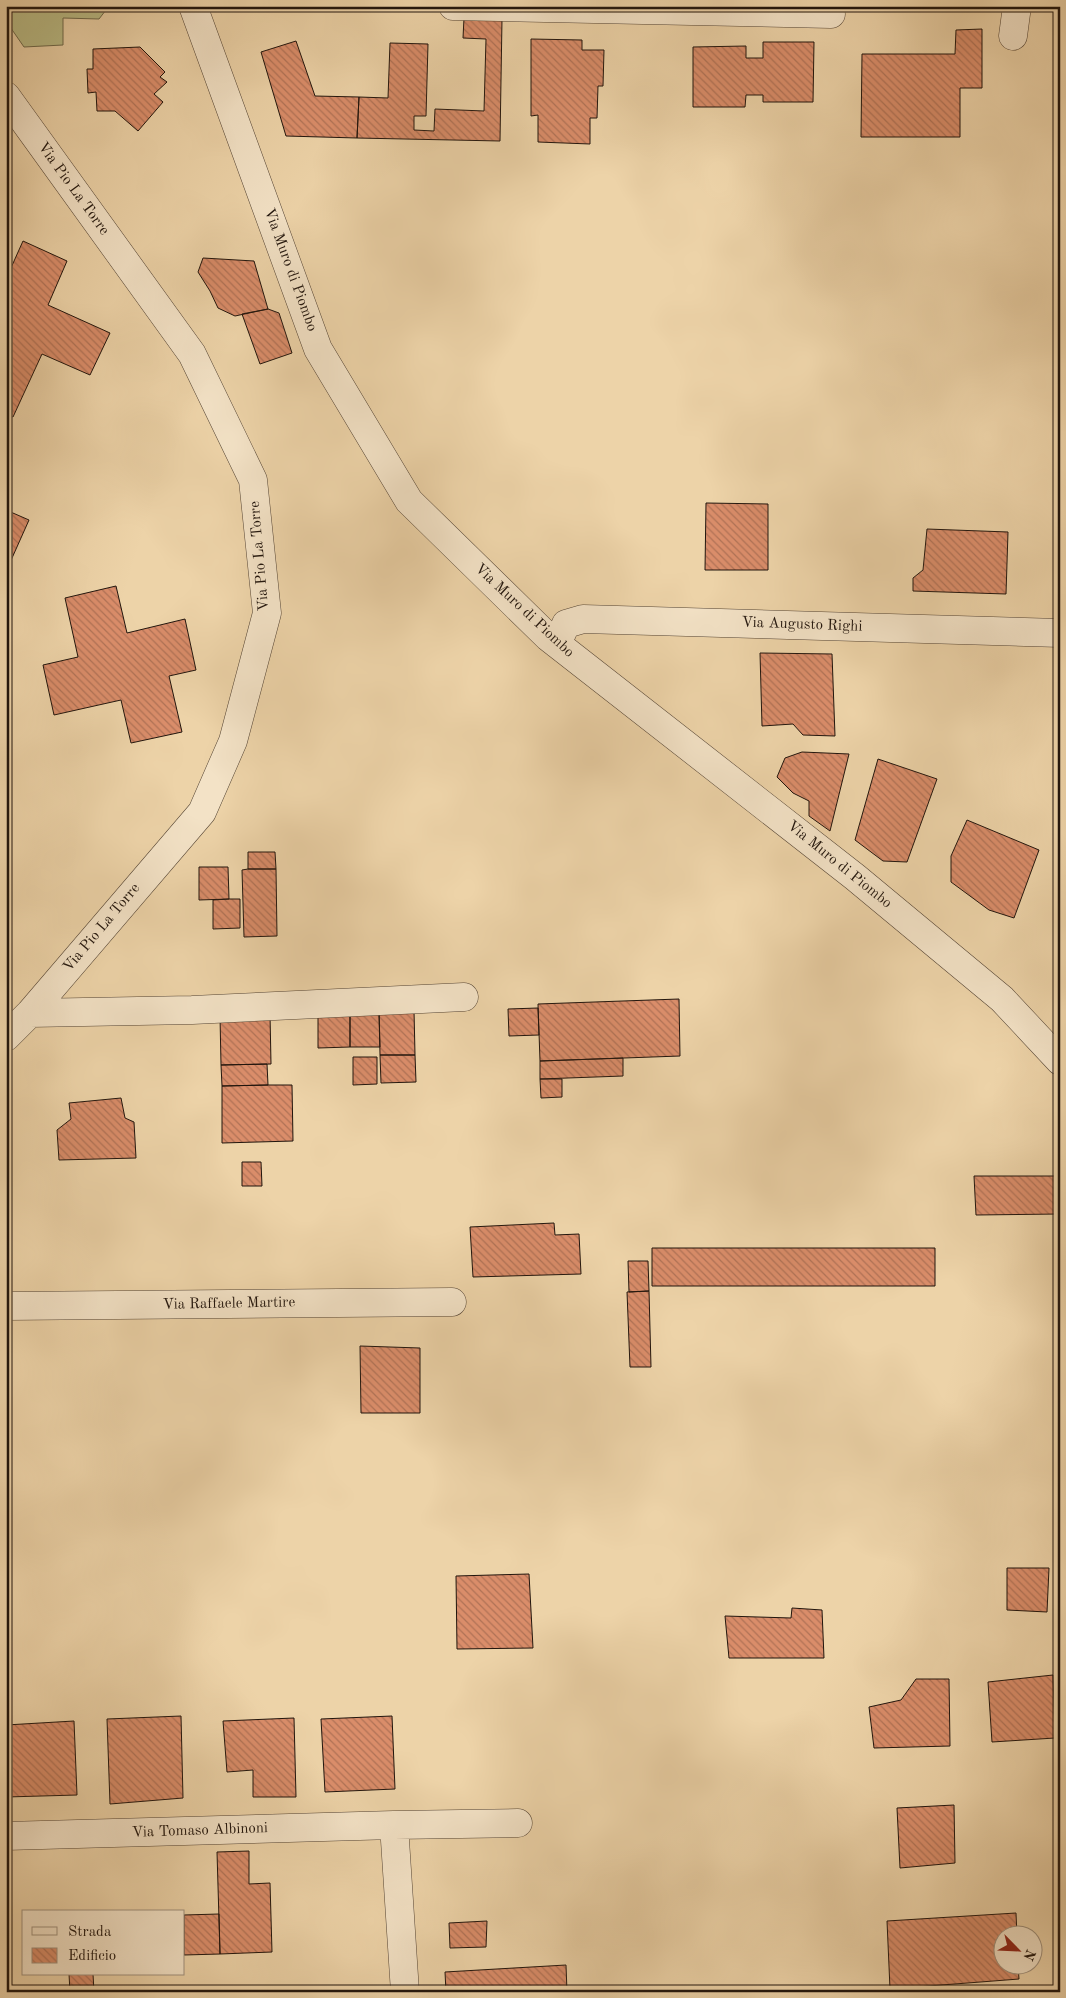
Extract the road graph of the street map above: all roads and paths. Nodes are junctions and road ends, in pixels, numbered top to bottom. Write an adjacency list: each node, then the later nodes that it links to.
1 (193, 6): 8 (street, Via Muro di Piombo)
2 (453, 6): 4 (street)
3 (1017, 6): 5 (street)
4 (831, 14)
5 (1013, 36)
6 (6, 96): 10 (street, Via Pio La Torre)
7 (1060, 633): 8 (street, Via Augusto Righi)
8 (557, 644): 12 (street, Via Muro di Piombo)
9 (464, 997): 10 (street)
10 (30, 1013): 11 (street, Via Pio La Torre)
11 (6, 1037)
12 (1060, 1061)
13 (452, 1302): 14 (street, Via Raffaele Martire)
14 (6, 1306)
15 (518, 1822): 16 (street, Via Tomaso Albinoni)
16 (394, 1826): 17 (street, Via Tomaso Albinoni); 18 (street)
17 (6, 1836)
18 (405, 1992)

